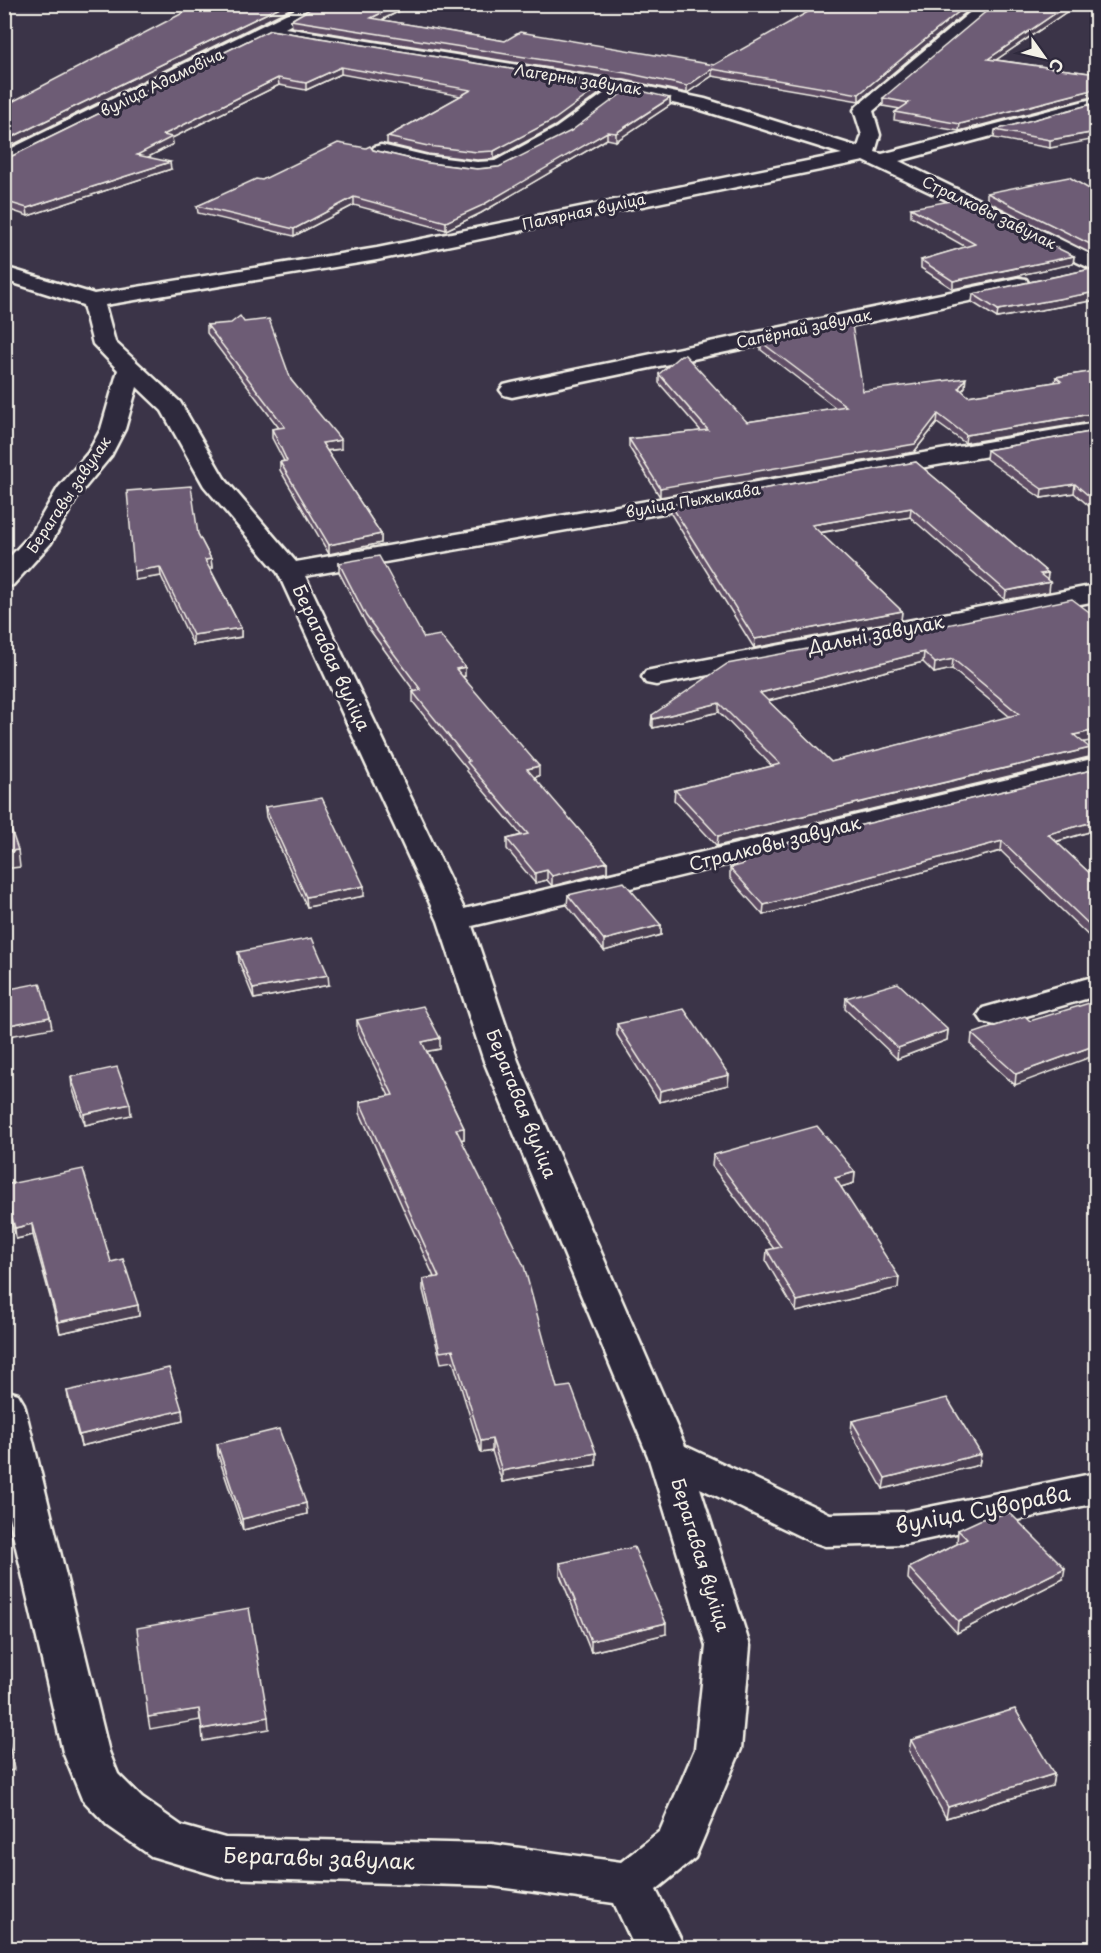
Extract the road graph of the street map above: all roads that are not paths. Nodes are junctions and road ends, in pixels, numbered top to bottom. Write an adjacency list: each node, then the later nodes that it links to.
1 (320, 4): 3 (street, вуліца Адамовіча)
2 (991, 4): 7 (street)
3 (268, 30): 4 (street, Лагерны завулак); 8 (street, вуліца Адамовіча)
4 (626, 87): 6 (street); 7 (street, Лагерны завулак)
5 (1096, 103): 7 (street, Палярная вуліца)
6 (381, 151)
7 (872, 158): 9 (street, Стралковы завулак); 13 (street, Палярная вуліца)
8 (4, 160)
9 (1096, 266): 11 (street)
10 (4, 273): 13 (street)
11 (1061, 275)
12 (1038, 280): 15 (street, Сапёрнай завулак)
13 (93, 301): 14 (street, Берагавая вуліца)
14 (130, 369): 17 (street, Берагавая вуліца); 18 (street, Берагавы завулак)
15 (512, 390)
16 (1096, 430): 17 (street, вуліца Пыжыкава)
17 (290, 571): 22 (street, Берагавая вуліца)
18 (4, 579)
19 (1096, 592): 20 (street, Дальні завулак)
20 (656, 677)
21 (1096, 767): 22 (street, Стралковы завулак)
22 (454, 921): 26 (street, Берагавая вуліца)
23 (1096, 986): 24 (street)
24 (995, 1015)
25 (4, 1404): 28 (street, Берагавы завулак)
26 (669, 1456): 27 (street, вуліца Суворава); 28 (street, Берагавая вуліца)
27 (1096, 1488)
28 (629, 1884): 29 (street)
29 (660, 1948)

